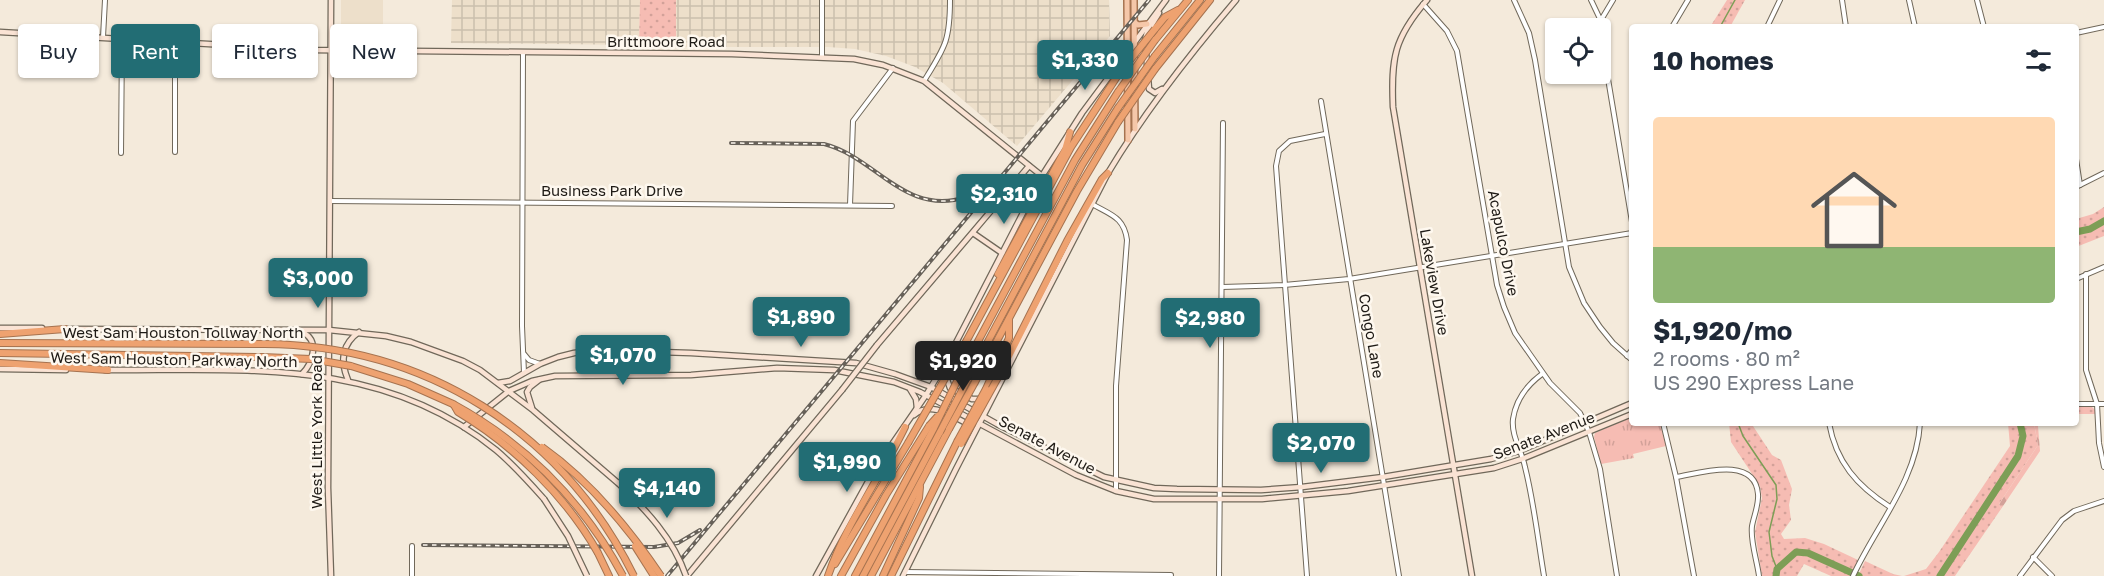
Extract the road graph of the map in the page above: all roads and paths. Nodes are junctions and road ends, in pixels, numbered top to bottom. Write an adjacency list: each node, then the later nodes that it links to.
1 (105, 0): 35 (street)
2 (332, 0): 25 (main road, West Little York Road)
3 (822, 0): 43 (street)
4 (950, 0): 48 (street)
5 (1127, 0): 41 (main road)
6 (1134, 0): 24 (main road)
7 (1166, 0): 26 (main road); 50 (main road)
8 (1188, 0): 21 (highway)
9 (1200, 0): 108 (highway, bridge)
10 (1210, 0): 82 (highway, bridge)
11 (1236, 0): 50 (main road)
12 (1514, 0): 72 (street)
13 (1591, 0): 22 (street)
14 (1613, 0): 23 (street)
15 (1688, 0): 27 (street)
16 (1780, 0): 28 (street)
17 (1842, 0): 29 (street)
18 (1909, 0): 30 (street)
19 (1977, 0): 31 (street)
20 (1425, 2): 74 (street, Acapulco Drive); 75 (main road, Lakeview Drive)
21 (1181, 9): 83 (highway, bridge); 132 (highway, bridge)
22 (1599, 18)
23 (1602, 18)
24 (1134, 22): 26 (main road); 38 (main road)
25 (332, 24)
26 (1147, 24): 38 (main road)
27 (1674, 24)
28 (1768, 24)
29 (1844, 24)
30 (1914, 24)
31 (1983, 24)
32 (2104, 27): 34 (street)
33 (0, 32): 35 (main road, Brittmoore Road)
34 (2079, 32)
35 (103, 37): 36 (main road, Brittmoore Road)
36 (111, 37)
37 (200, 42): 39 (main road, Brittmoore Road)
38 (1134, 42): 41 (main road); 53 (main road)
39 (330, 50)
40 (417, 51): 42 (main road, Brittmoore Road)
41 (1127, 51): 54 (main road); 56 (main road)
42 (523, 52): 43 (main road, Brittmoore Road); 65 (street)
43 (822, 57): 44 (main road, Brittmoore Road)
44 (893, 68): 48 (main road, Brittmoore Road); 68 (street)
45 (122, 78): 58 (street)
46 (175, 78): 57 (street)
47 (331, 78): 64 (main road, West Little York Road)
48 (924, 81): 59 (main road, Brittmoore Road)
49 (1609, 84): 67 (street)
50 (1167, 85): 53 (main road)
51 (1321, 100): 55 (street, Congo Lane)
52 (1223, 123): 81 (street)
53 (1135, 129): 56 (main road)
54 (1070, 132): 62 (main road); 83 (highway)
55 (1325, 134): 79 (street, Congo Lane); 80 (street)
56 (1128, 140): 60 (main road)
57 (175, 152)
58 (121, 153)
59 (1029, 166): 62 (main road, Brittmoore Road); 70 (main road)
60 (1108, 173): 66 (main road); 135 (highway, bridge)
61 (2104, 173): 63 (street)
62 (1042, 176): 73 (main road)
63 (2079, 186)
64 (330, 201): 65 (street, Business Park Drive); 86 (main road, West Little York Road)
65 (522, 203): 68 (street, Business Park Drive); 93 (street)
66 (1092, 204): 112 (main road); 145 (street)
67 (1629, 204)
68 (850, 205): 69 (street, Business Park Drive)
69 (892, 206)
70 (973, 233): 73 (main road); 167 (main road, bridge)
71 (1629, 233): 72 (street)
72 (1564, 243): 74 (street); 95 (street)
73 (1002, 253): 98 (main road)
74 (1491, 255): 75 (street); 103 (street, Acapulco Drive)
75 (1419, 266): 79 (street); 139 (main road, Lakeview Drive)
76 (2104, 267): 77 (street)
77 (2086, 274): 78 (street); 118 (street)
78 (2079, 278)
79 (1349, 279): 80 (street); 142 (street, Congo Lane)
80 (1284, 285): 81 (street); 148 (street)
81 (1222, 287): 149 (street)
82 (1009, 318): 108 (highway); 135 (highway, bridge)
83 (977, 321): 169 (highway, bridge)
84 (0, 328): 85 (main road, West Sam Houston Parkway North)
85 (65, 329): 87 (main road, West Sam Houston Parkway North); 89 (highway)
86 (329, 330): 87 (main road, West Sam Houston Parkway North); 88 (main road, West Sam Houston Parkway North); 105 (main road, West Little York Road)
87 (297, 331): 102 (main road)
88 (359, 332): 107 (main road); 109 (main road, West Sam Houston Parkway North)
89 (0, 334)
90 (0, 343): 134 (highway, West Sam Houston Tollway North, bridge)
91 (662, 352): 97 (main road, Senate Avenue); 104 (main road); 111 (main road, Senate Avenue)
92 (0, 353): 115 (highway, West Sam Houston Tollway North, bridge)
93 (524, 353): 97 (street); 101 (street)
94 (1629, 354): 95 (street)
95 (1627, 356)
96 (0, 363): 100 (highway)
97 (540, 364): 101 (main road, Senate Avenue)
98 (945, 364): 111 (main road); 112 (main road)
99 (0, 369): 100 (main road, West Sam Houston Parkway North)
100 (108, 370): 102 (main road, West Sam Houston Parkway North)
101 (524, 373): 109 (main road, Senate Avenue)
102 (302, 374): 105 (main road, West Sam Houston Parkway North)
103 (1542, 374): 126 (street, Acapulco Drive); 137 (street)
104 (653, 375): 106 (main road, Senate Avenue); 110 (main road, Senate Avenue)
105 (329, 376): 107 (main road, West Sam Houston Parkway North); 159 (main road, West Little York Road)
106 (542, 378): 113 (main road, Senate Avenue); 121 (main road)
107 (348, 380): 131 (main road, West Sam Houston Parkway North)
108 (971, 381): 132 (highway, bridge)
109 (498, 383): 113 (main road, West Sam Houston Parkway North)
110 (909, 387): 114 (main road, Senate Avenue); 120 (main road)
111 (931, 387): 114 (main road); 123 (main road, Senate Avenue)
112 (998, 389): 123 (main road)
113 (509, 391): 121 (main road, West Sam Houston Parkway North); 131 (main road, Senate Avenue)
114 (926, 395): 120 (main road); 125 (main road, Senate Avenue)
115 (453, 404): 162 (highway, bridge); 163 (highway, West Sam Houston Tollway North, bridge)
116 (1629, 404): 126 (main road, Senate Avenue)
117 (2079, 404): 118 (street)
118 (2097, 404): 119 (street); 140 (street)
119 (2104, 404)
120 (917, 408): 124 (main road)
121 (533, 410): 167 (main road, West Sam Houston Parkway North, bridge)
122 (1629, 415): 133 (main road, Senate Avenue)
123 (984, 416): 125 (main road); 145 (main road, Senate Avenue)
124 (911, 417): 127 (main road); 136 (main road)
125 (980, 423): 136 (main road); 150 (main road, Senate Avenue)
126 (1585, 423): 133 (street, Acapulco Drive); 137 (main road, Senate Avenue)
127 (905, 426): 168 (main road); 169 (highway)
128 (1664, 426): 143 (street)
129 (1830, 426): 154 (street)
130 (1920, 426): 154 (street)
131 (464, 427): 161 (main road, West Sam Houston Parkway North, bridge)
132 (937, 430): 146 (highway); 170 (highway); 171 (highway); 172 (highway)
133 (1589, 432): 138 (main road, Senate Avenue); 181 (street, Acapulco Drive)
134 (525, 435): 144 (highway, bridge); 164 (highway, West Sam Houston Tollway North, bridge)
135 (959, 443): 175 (highway)
136 (969, 444): 157 (main road)
137 (1519, 451): 138 (street); 139 (main road, Senate Avenue)
138 (1522, 459): 141 (main road, Senate Avenue); 180 (street)
139 (1453, 465): 141 (main road, Lakeview Drive); 142 (main road, Senate Avenue)
140 (2104, 467)
141 (1455, 474): 147 (main road, Senate Avenue); 179 (main road, Lakeview Drive)
142 (1383, 477): 147 (street, Congo Lane); 148 (main road, Senate Avenue)
143 (1676, 477): 182 (street); 183 (street)
144 (581, 480): 165 (highway, bridge); 166 (highway, bridge)
145 (1116, 481): 149 (main road, Senate Avenue); 150 (street)
146 (920, 483): 173 (highway); 174 (highway)
147 (1384, 486): 151 (main road, Senate Avenue); 178 (street, Congo Lane)
148 (1302, 487): 149 (main road, Senate Avenue); 151 (street)
149 (1220, 490): 152 (street)
150 (1116, 491): 152 (main road, Senate Avenue)
151 (1303, 495): 152 (main road, Senate Avenue); 177 (street)
152 (1220, 500): 176 (street)
153 (2104, 501): 156 (street)
154 (1890, 507): 184 (street)
155 (412, 546): 160 (street)
156 (2032, 557): 185 (street); 186 (street)
157 (904, 574): 158 (street)
158 (1172, 575)
159 (331, 576)
160 (412, 576)
161 (587, 576)
162 (609, 576)
163 (623, 576)
164 (634, 576)
165 (654, 576)
166 (660, 576)
167 (687, 576)
168 (816, 576)
169 (828, 576)
170 (841, 576)
171 (855, 576)
172 (863, 576)
173 (871, 576)
174 (883, 576)
175 (891, 576)
176 (1219, 576)
177 (1307, 576)
178 (1399, 576)
179 (1472, 576)
180 (1544, 576)
181 (1617, 576)
182 (1694, 576)
183 (1759, 576)
184 (1853, 576)
185 (2020, 576)
186 (2052, 576)

